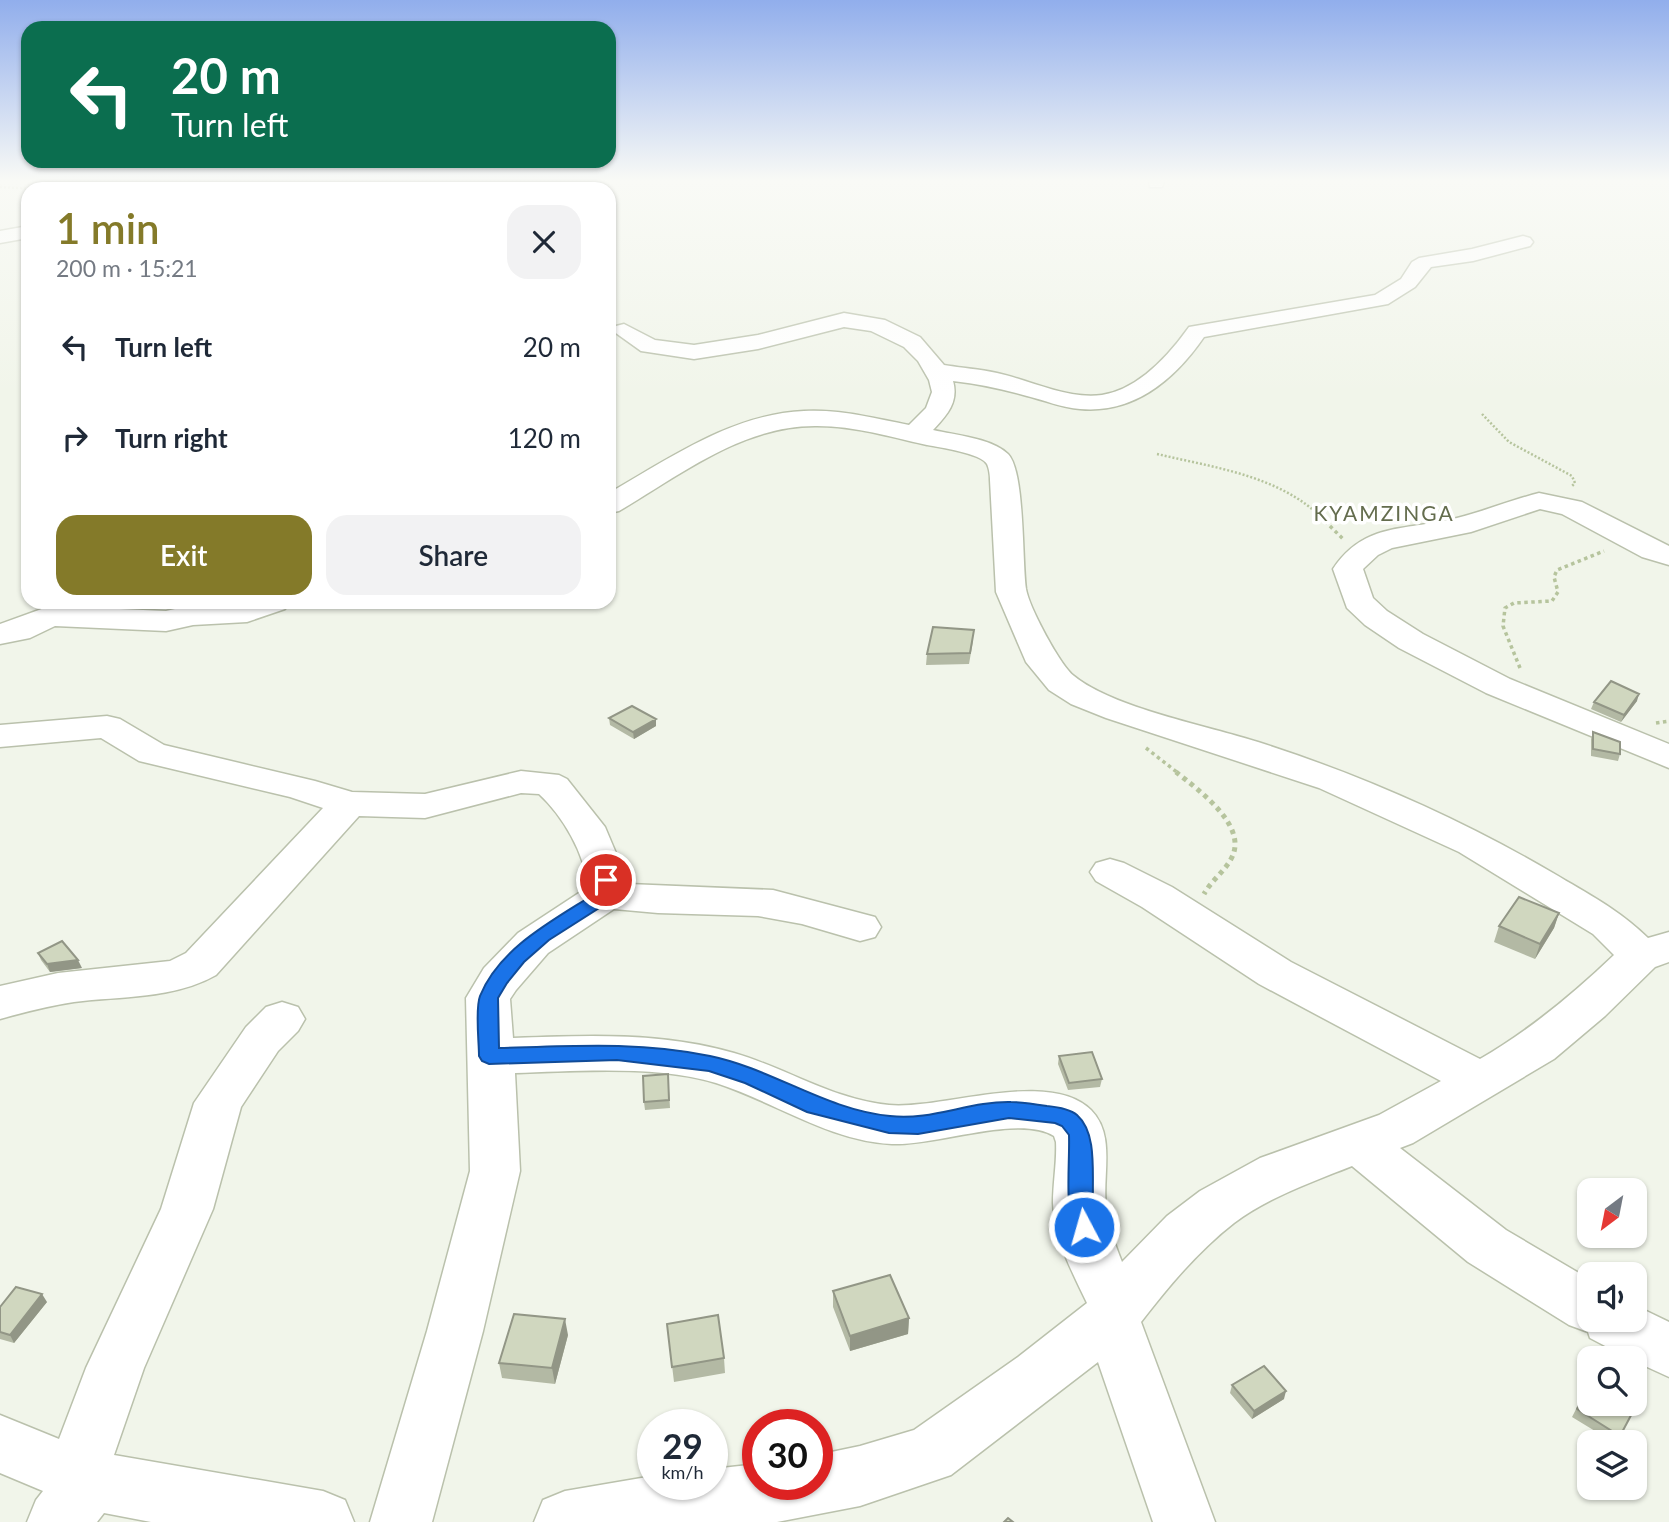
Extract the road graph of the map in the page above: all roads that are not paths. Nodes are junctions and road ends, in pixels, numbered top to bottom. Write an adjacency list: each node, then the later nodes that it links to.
1 (1479, 251): 3 (street)
2 (624, 331): 3 (street)
3 (935, 370): 4 (street)
4 (915, 434): 5 (street); 15 (street)
5 (616, 501)
6 (1669, 556): 10 (street)
7 (255, 609): 8 (street)
8 (0, 634)
9 (0, 736): 11 (street)
10 (1669, 757)
11 (349, 804): 13 (street); 16 (street)
12 (1110, 872): 19 (street)
13 (607, 894): 14 (street); 18 (street)
14 (860, 928)
15 (1654, 951): 19 (street)
16 (0, 1003)
17 (282, 1019): 26 (street)
18 (489, 1056): 22 (street); 28 (street)
19 (1481, 1081): 20 (street)
20 (1358, 1143): 21 (street); 22 (street)
21 (1577, 1301)
22 (1114, 1314): 29 (street); 30 (street)
23 (1633, 1332): 24 (street)
24 (1669, 1351)
25 (0, 1444): 26 (street)
26 (75, 1492): 27 (street)
27 (323, 1522)
28 (401, 1522)
29 (565, 1522)
30 (1184, 1522)

